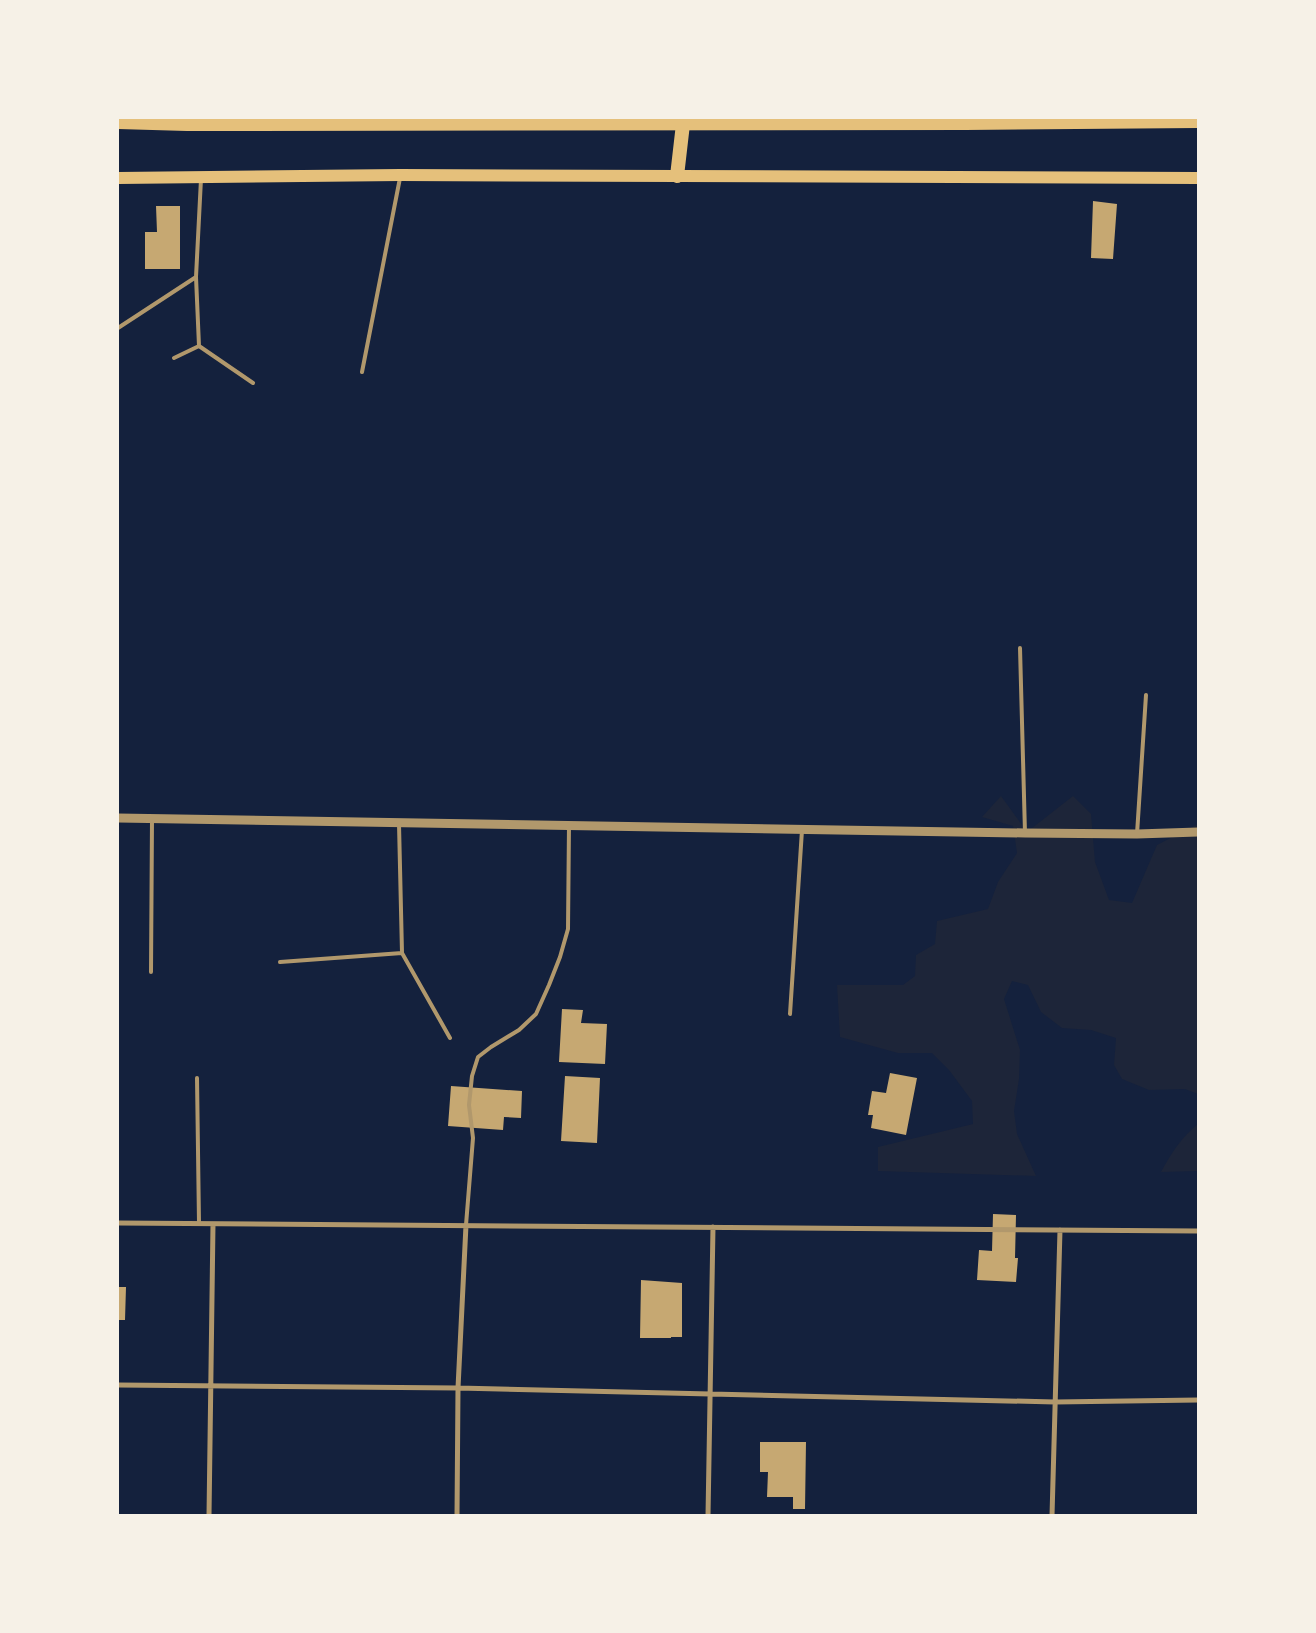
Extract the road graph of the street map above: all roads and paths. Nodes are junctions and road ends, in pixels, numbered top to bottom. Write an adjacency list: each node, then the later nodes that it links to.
1 (1198, 122): 3 (main road)
2 (118, 123): 3 (main road)
3 (683, 124): 5 (highway)
4 (400, 175): 5 (main road); 6 (main road); 13 (lane)
5 (677, 176): 8 (main road)
6 (201, 177): 7 (main road); 9 (lane)
7 (118, 178)
8 (1198, 178)
9 (196, 278): 10 (lane); 11 (lane)
10 (118, 328)
11 (199, 346): 12 (lane); 14 (lane)
12 (174, 358)
13 (362, 372)
14 (252, 383)
15 (1020, 648): 23 (lane)
16 (1146, 695): 24 (lane)
17 (118, 818): 18 (street)
18 (152, 819): 19 (street); 27 (lane)
19 (399, 822): 20 (street); 25 (lane)
20 (569, 825): 21 (street); 34 (lane)
21 (802, 830): 23 (street); 28 (lane)
22 (1198, 832): 24 (street)
23 (1025, 833): 24 (street)
24 (1137, 834)
25 (402, 953): 26 (lane); 29 (lane)
26 (280, 962)
27 (151, 972)
28 (790, 1014)
29 (450, 1038)
30 (197, 1078): 32 (lane)
31 (118, 1223): 32 (street)
32 (199, 1223): 33 (street)
33 (213, 1224): 34 (street); 39 (street)
34 (466, 1225): 35 (street); 40 (street)
35 (713, 1227): 36 (street); 41 (street)
36 (1060, 1230): 37 (street); 43 (street)
37 (1198, 1231)
38 (118, 1385): 39 (street)
39 (212, 1386): 40 (street); 44 (street)
40 (458, 1388): 41 (street); 45 (street)
41 (710, 1394): 43 (street); 46 (street)
42 (1198, 1400): 43 (street)
43 (1055, 1402): 47 (street)
44 (209, 1516)
45 (457, 1516)
46 (708, 1516)
47 (1052, 1516)

